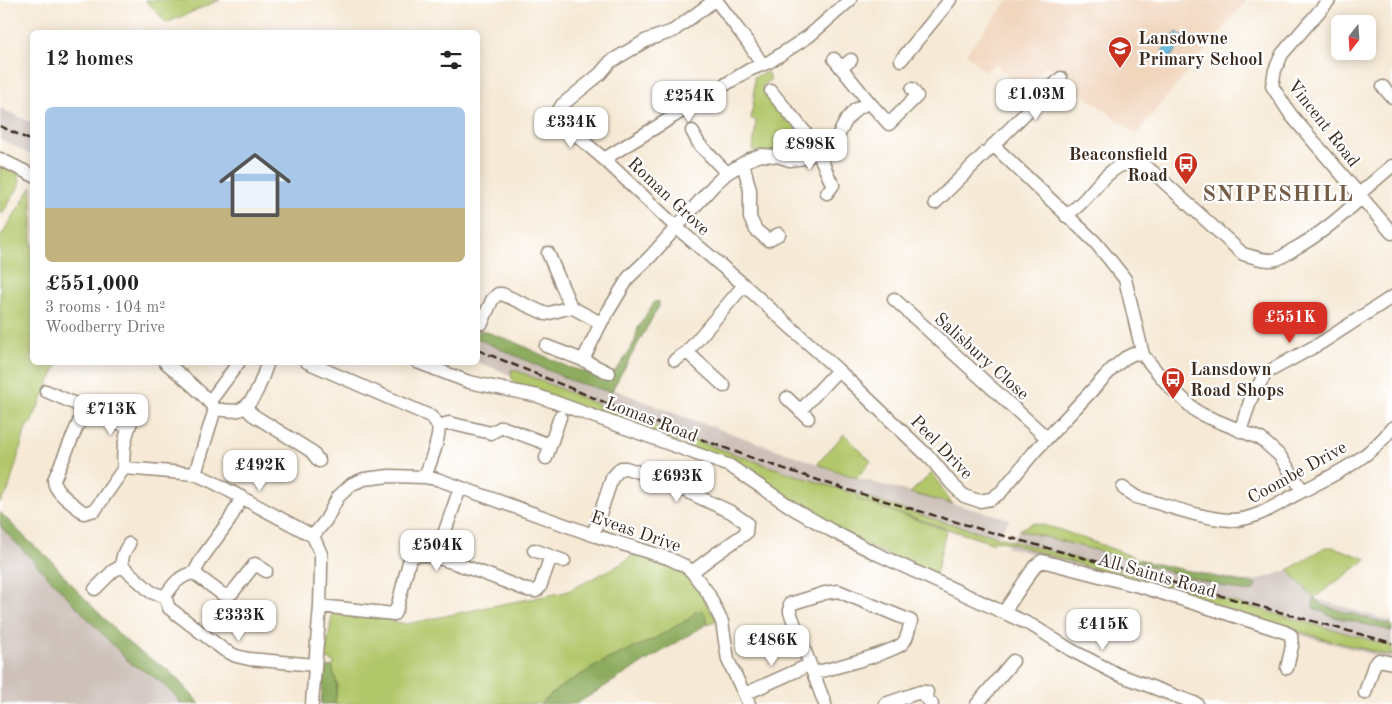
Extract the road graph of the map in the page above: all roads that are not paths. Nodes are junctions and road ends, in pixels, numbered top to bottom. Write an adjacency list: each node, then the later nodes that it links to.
1 (715, 0): 7 (street); 18 (street, Roman Grove)
2 (850, 0): 7 (street)
3 (950, 0): 5 (street)
4 (1329, 0): 24 (street, Vincent Road)
5 (901, 60)
6 (842, 62): 13 (street)
7 (762, 64): 18 (street)
8 (1061, 78): 15 (street)
9 (1383, 87): 12 (street)
10 (912, 89): 13 (street)
11 (770, 90): 16 (street)
12 (1392, 97)
13 (869, 102): 16 (street)
14 (692, 131): 21 (street)
15 (993, 145): 25 (street); 26 (street)
16 (818, 152): 19 (street); 23 (street)
17 (0, 159): 22 (street)
18 (604, 159): 27 (street, Roman Grove)
19 (743, 163): 21 (street); 28 (street)
20 (1392, 166): 24 (street)
21 (727, 173): 27 (street)
22 (30, 174)
23 (827, 193)
24 (1360, 196): 26 (street); 29 (street)
25 (935, 203)
26 (1066, 216): 40 (street)
27 (677, 228): 31 (street, Roman Grove); 37 (street)
28 (779, 234)
29 (1392, 234)
30 (548, 253): 35 (street)
31 (715, 260): 32 (street, Peel Drive)
32 (744, 286): 39 (street); 48 (street, Peel Drive)
33 (1392, 297): 61 (street)
34 (894, 299): 62 (street, Salisbury Close)
35 (571, 306): 36 (street); 37 (street)
36 (482, 323)
37 (601, 323): 41 (street)
38 (546, 346): 41 (street)
39 (687, 352): 42 (street); 50 (street)
40 (1143, 355): 61 (street); 62 (street, Peel Drive)
41 (583, 360): 49 (street)
42 (675, 360)
43 (169, 365): 53 (street)
44 (237, 365): 53 (street)
45 (267, 365): 54 (street)
46 (315, 365): 58 (street)
47 (425, 365): 87 (street, Lomas Road)
48 (838, 370): 52 (street); 62 (street, Peel Drive)
49 (609, 373)
50 (722, 379)
51 (46, 391): 55 (street)
52 (787, 398)
53 (211, 404): 54 (street); 67 (street)
54 (246, 407): 65 (street)
55 (85, 408): 59 (street); 66 (street)
56 (136, 410): 59 (street)
57 (560, 417): 63 (street)
58 (438, 426): 63 (street); 68 (street)
59 (128, 427): 66 (street)
60 (1392, 428): 71 (street, Coombe Drive)
61 (1240, 431): 71 (street)
62 (1047, 438)
63 (550, 445): 64 (street)
64 (546, 458)
65 (319, 461)
66 (124, 468): 67 (street)
67 (195, 474): 72 (street)
68 (425, 477): 69 (street, Eveas Drive); 74 (street, Eveas Drive)
69 (460, 488): 73 (street, Eveas Drive); 78 (street)
70 (1123, 488): 71 (street, Coombe Drive)
71 (1303, 491)
72 (242, 497): 74 (street); 83 (street)
73 (593, 535): 82 (street, Eveas Drive); 82 (street)
74 (313, 536): 86 (street)
75 (130, 544): 80 (street)
76 (534, 550): 77 (street)
77 (551, 556): 78 (street); 79 (street)
78 (436, 558): 86 (street)
79 (564, 560)
80 (122, 566): 84 (street); 85 (street)
81 (266, 572): 83 (street)
82 (692, 572): 94 (street, Eveas Drive)
83 (194, 573): 85 (street)
84 (95, 589)
85 (165, 597): 90 (street)
86 (320, 606): 90 (street)
87 (1004, 612): 91 (street, All Saints Road); 95 (street, Lomas Road)
88 (1014, 661): 100 (street)
89 (1392, 663): 93 (street)
90 (315, 665): 96 (street)
91 (1287, 668)
92 (812, 669): 92 (street); 94 (street); 97 (street)
93 (1365, 693)
94 (747, 699)
95 (1174, 700): 101 (street, Lomas Road)
96 (312, 704)
97 (825, 704)
98 (885, 704): 99 (street)
99 (932, 704)
100 (977, 704)
101 (1197, 704)

